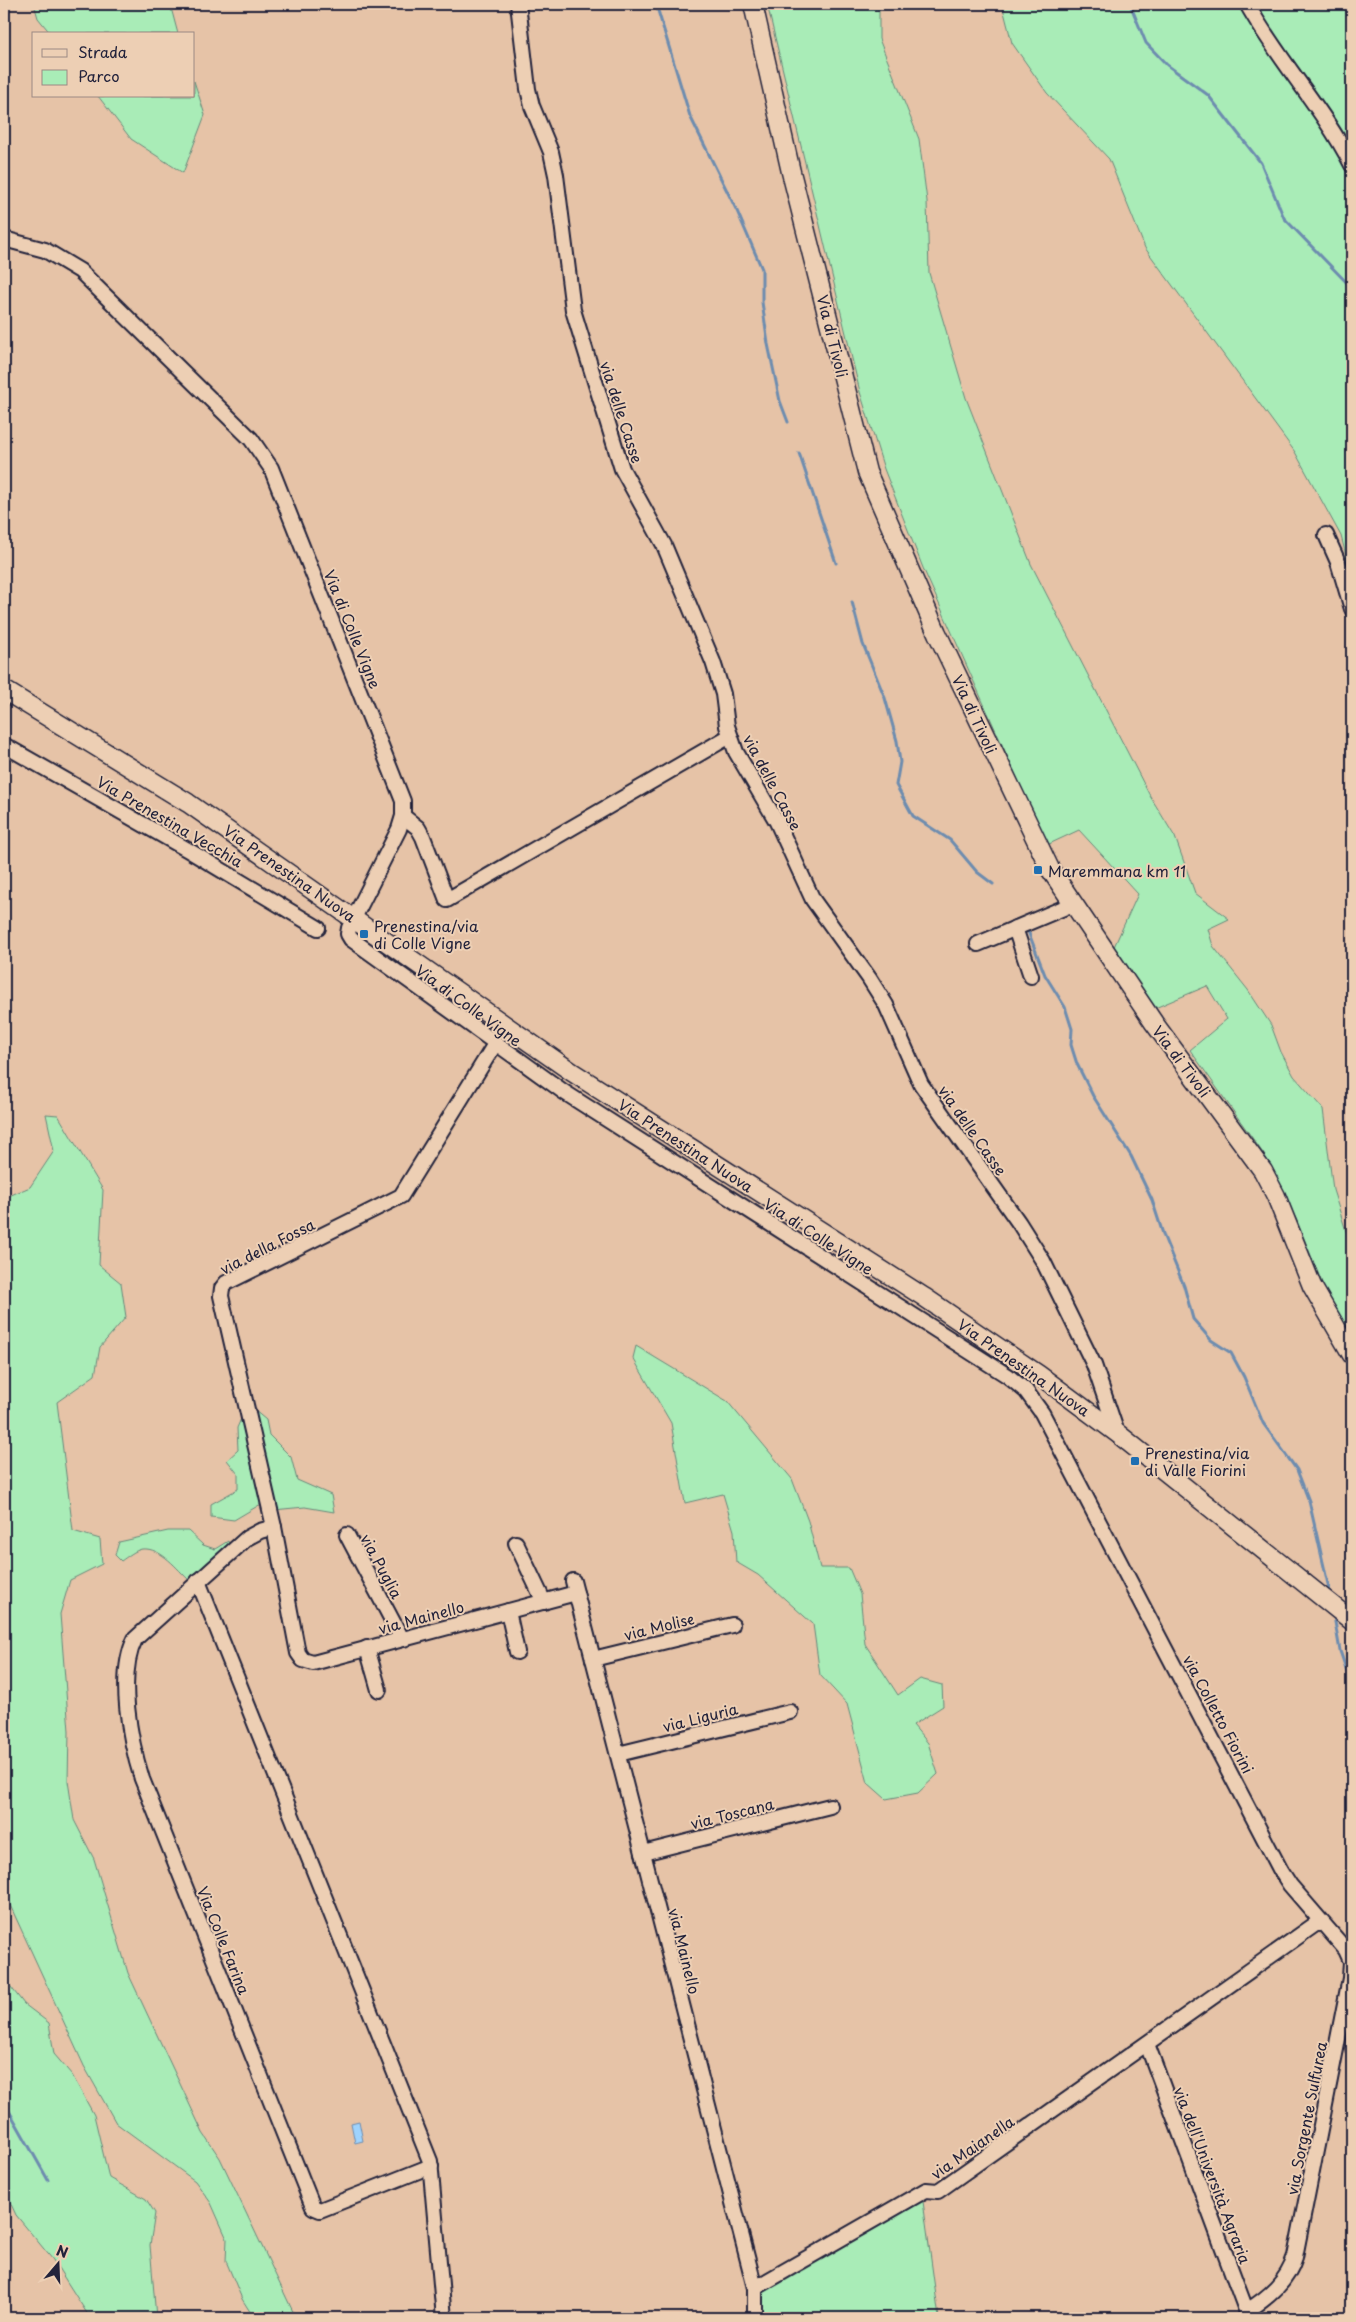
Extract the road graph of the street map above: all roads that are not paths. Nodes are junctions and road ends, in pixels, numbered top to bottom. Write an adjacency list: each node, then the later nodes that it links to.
1 (518, 4): 9 (street, via delle Casse)
2 (753, 4): 12 (main road, Via di Tivoli)
3 (1247, 4): 4 (street)
4 (1352, 165)
5 (4, 238): 11 (street, Via di Colle Vigne)
6 (1326, 536): 7 (street)
7 (1352, 609)
8 (4, 690): 13 (main road, Via Prenestina Nuova)
9 (730, 736): 11 (street); 20 (street, via delle Casse)
10 (4, 745): 14 (street, Via Prenestina Vecchia)
11 (403, 816): 13 (street, Via di Colle Vigne)
12 (1073, 904): 15 (street); 19 (main road, Via di Tivoli)
13 (354, 919): 18 (street, Via di Colle Vigne); 20 (main road, Via Prenestina Nuova)
14 (318, 928)
15 (1015, 928): 16 (street); 17 (street)
16 (978, 944)
17 (1031, 976)
18 (495, 1044): 21 (street, Via di Colle Vigne); 22 (street, via della Fossa)
19 (1352, 1354)
20 (1117, 1433): 28 (main road, Via Prenestina Nuova)
21 (1097, 1518): 40 (street, via Colletto Fiorini)
22 (274, 1527): 25 (street, Via Colle Farina); 34 (street, via della Fossa)
23 (347, 1535): 30 (street, via Puglia)
24 (516, 1543): 26 (street)
25 (198, 1581): 42 (street); 42 (street, Via Colle Farina)
26 (544, 1602): 27 (street, via Mainello); 33 (street, via Mainello)
27 (508, 1611): 30 (street, via Mainello); 32 (street)
28 (1352, 1621)
29 (732, 1625): 33 (street, via Molise)
30 (402, 1639): 31 (street, via Mainello)
31 (367, 1648): 34 (street, via Mainello); 35 (street)
32 (517, 1652)
33 (593, 1658): 37 (street, via Mainello)
34 (303, 1660)
35 (378, 1690)
36 (790, 1712): 37 (street, via Liguria)
37 (618, 1754): 39 (street, via Mainello)
38 (830, 1806): 39 (street, via Toscana)
39 (643, 1852): 43 (street, via Mainello)
40 (1320, 1921): 41 (street, via Maianella); 44 (street, via Sorgente Sulfurea)
41 (1146, 2044): 43 (street, via Maianella); 44 (street, via dell'Università Agraria)
42 (431, 2166): 45 (street)
43 (756, 2288): 46 (street, via Mainello)
44 (1248, 2314)
45 (444, 2318)
46 (755, 2318)

